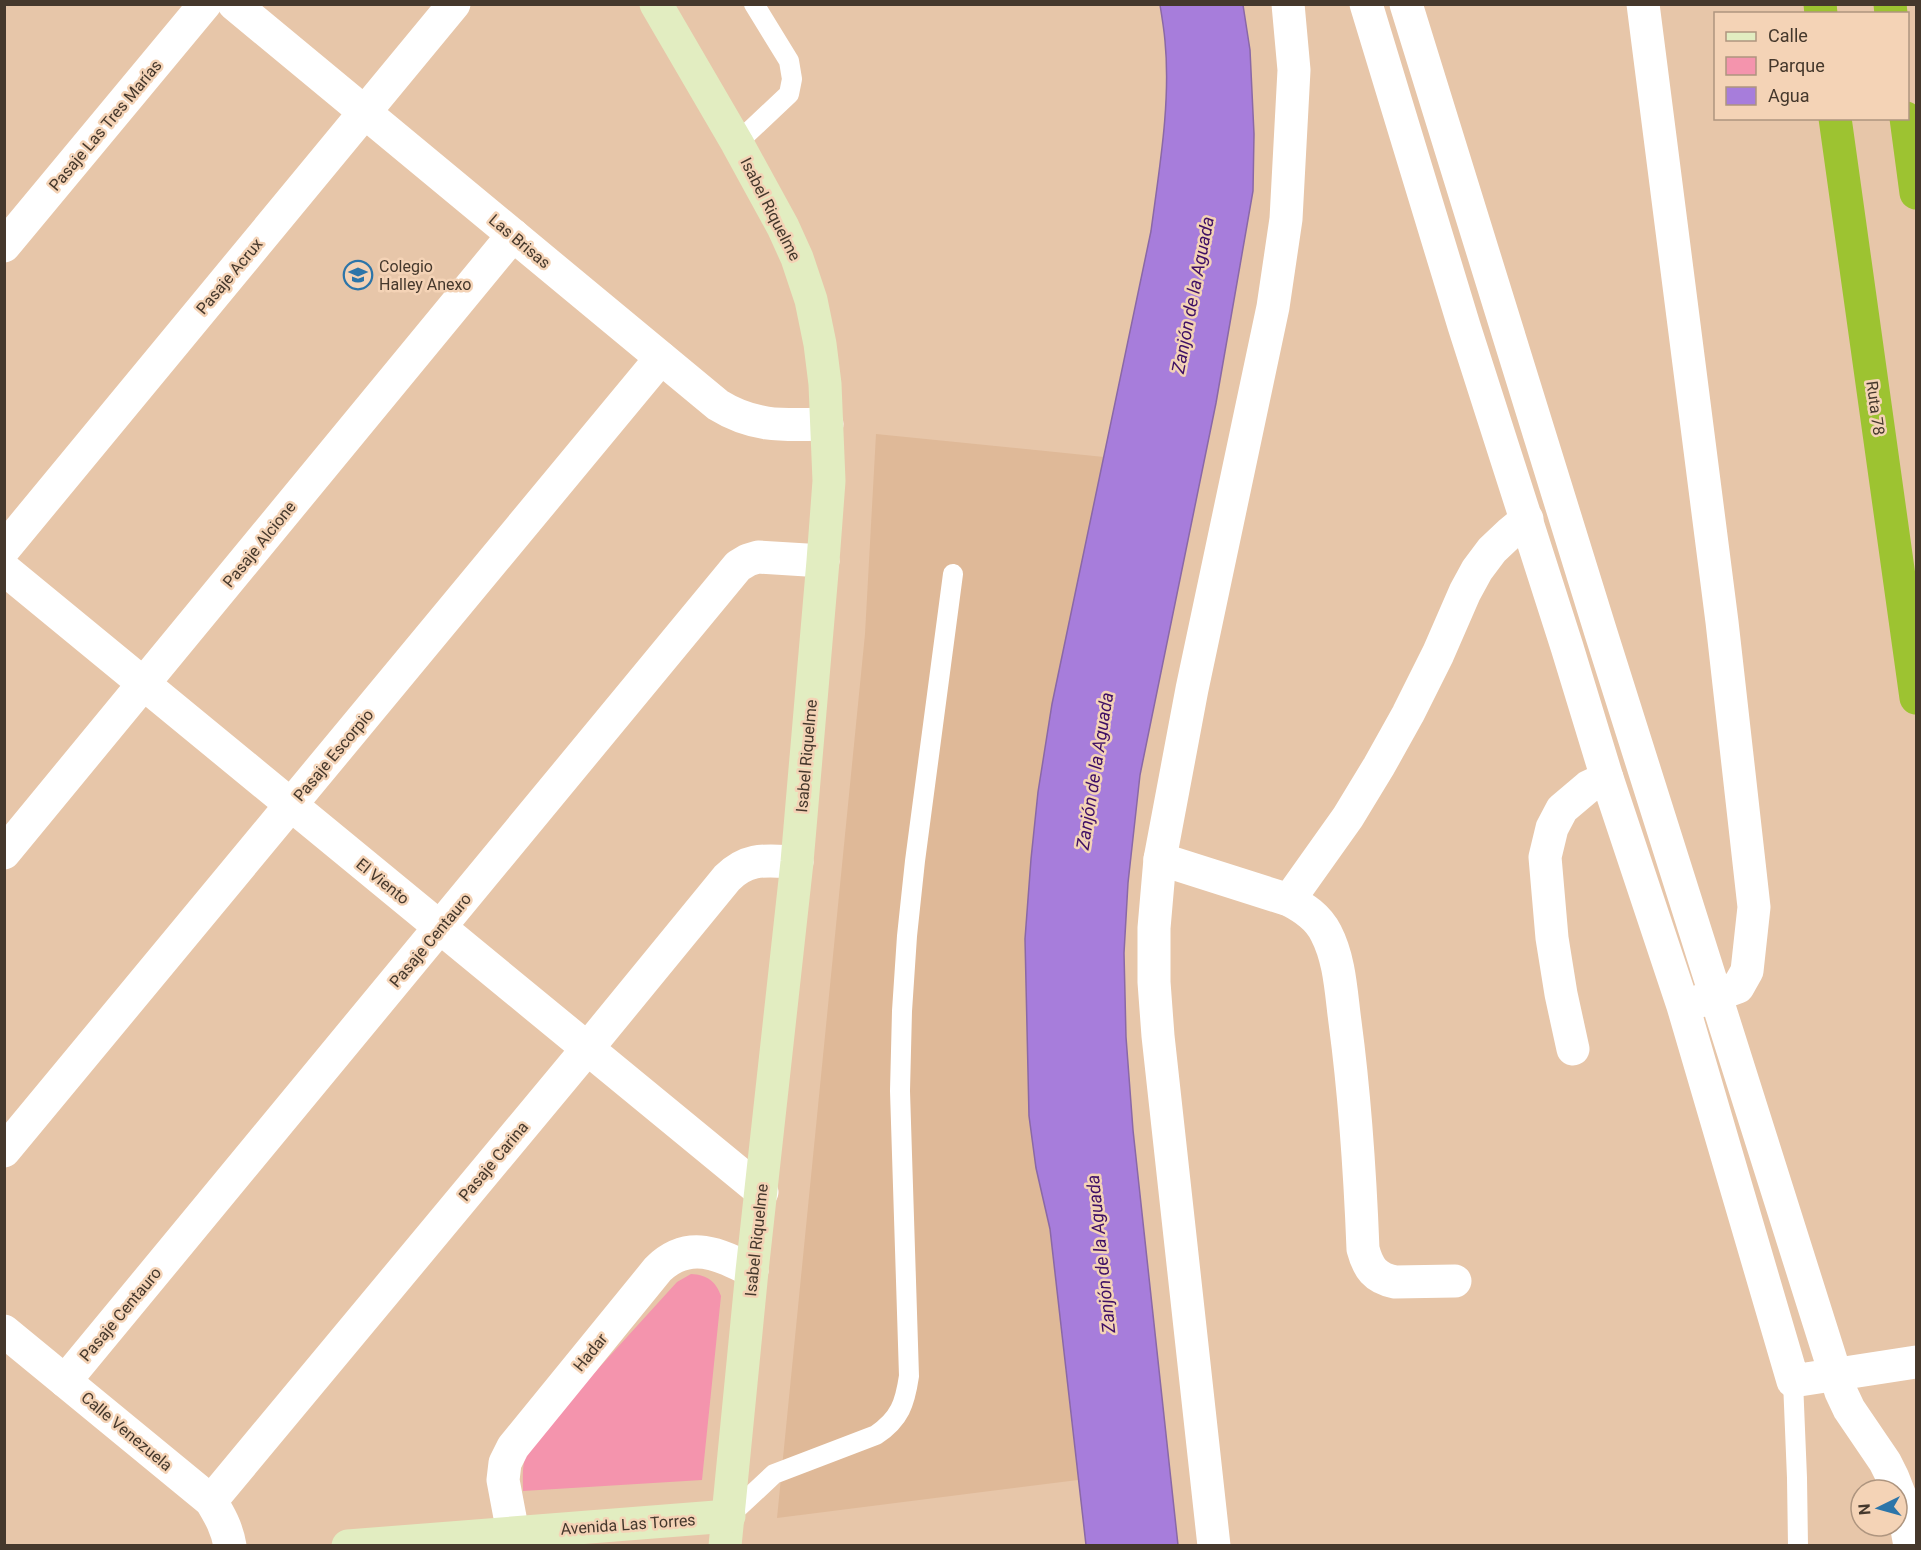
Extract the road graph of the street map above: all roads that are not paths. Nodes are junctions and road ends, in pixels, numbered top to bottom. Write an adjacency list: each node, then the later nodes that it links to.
1 (205, 4): 16 (street, Pasaje Las Tres Marías)
2 (234, 4): 10 (street, Las Brisas)
3 (454, 4): 10 (street, Pasaje Acrux)
4 (656, 4): 13 (street, Isabel Riquelme)
5 (754, 4): 13 (lane)
6 (1288, 4): 35 (street)
7 (1366, 4): 18 (street)
8 (1406, 4): 17 (street)
9 (1643, 4): 39 (street)
10 (365, 113): 15 (street, Las Brisas); 24 (street, Pasaje Acrux)
11 (1836, 120): 31 (highway, Ruta 78)
12 (1906, 120): 14 (highway)
13 (737, 142): 20 (street, Isabel Riquelme)
14 (1917, 193)
15 (513, 235): 19 (street, Las Brisas); 30 (street, Pasaje Alcione)
16 (4, 246)
17 (1501, 310): 18 (street); 21 (street)
18 (1464, 326): 22 (street)
19 (661, 358): 20 (street, Las Brisas); 33 (street, Pasaje Escorpio)
20 (827, 424): 25 (street, Isabel Riquelme)
21 (1549, 465): 22 (street); 28 (street)
22 (1513, 477): 23 (street)
23 (1527, 519): 29 (street); 37 (street)
24 (4, 549)
25 (823, 561): 36 (street, Isabel Riquelme); 38 (street, Pasaje Centauro)
26 (4, 569): 30 (street, El Viento)
27 (953, 574): 53 (lane)
28 (1601, 633): 29 (street); 39 (street)
29 (1567, 647): 32 (street)
30 (144, 684): 33 (street, El Viento); 34 (street, Pasaje Alcione)
31 (1917, 698)
32 (1607, 778): 40 (street); 42 (street)
33 (291, 805): 38 (street, El Viento); 43 (street, Pasaje Escorpio)
34 (4, 853)
35 (1160, 859): 37 (street); 57 (street)
36 (796, 862): 41 (street, Pasaje Carina); 44 (street, Isabel Riquelme)
37 (1289, 900): 46 (street)
38 (440, 927): 41 (street, El Viento); 50 (street, Pasaje Centauro)
39 (1716, 996): 40 (street); 49 (street)
40 (1683, 1006): 51 (street)
41 (587, 1049): 44 (street, El Viento); 52 (street, Pasaje Carina)
42 (1573, 1049)
43 (4, 1151)
44 (762, 1192): 45 (street, Isabel Riquelme)
45 (752, 1271): 53 (street, Isabel Riquelme); 54 (street, Hadar)
46 (1455, 1281)
47 (4, 1331): 50 (street, Calle Venezuela)
48 (1917, 1362): 49 (street)
49 (1836, 1374): 51 (street); 59 (street)
50 (65, 1380): 52 (street, Calle Venezuela)
51 (1793, 1381): 58 (lane)
52 (211, 1501): 55 (street, Calle Venezuela)
53 (727, 1531): 54 (street, Avenida Las Torres)
54 (513, 1533): 56 (street, Avenida Las Torres)
55 (230, 1545)
56 (348, 1545)
57 (1214, 1545)
58 (1798, 1545)
59 (1910, 1545)

